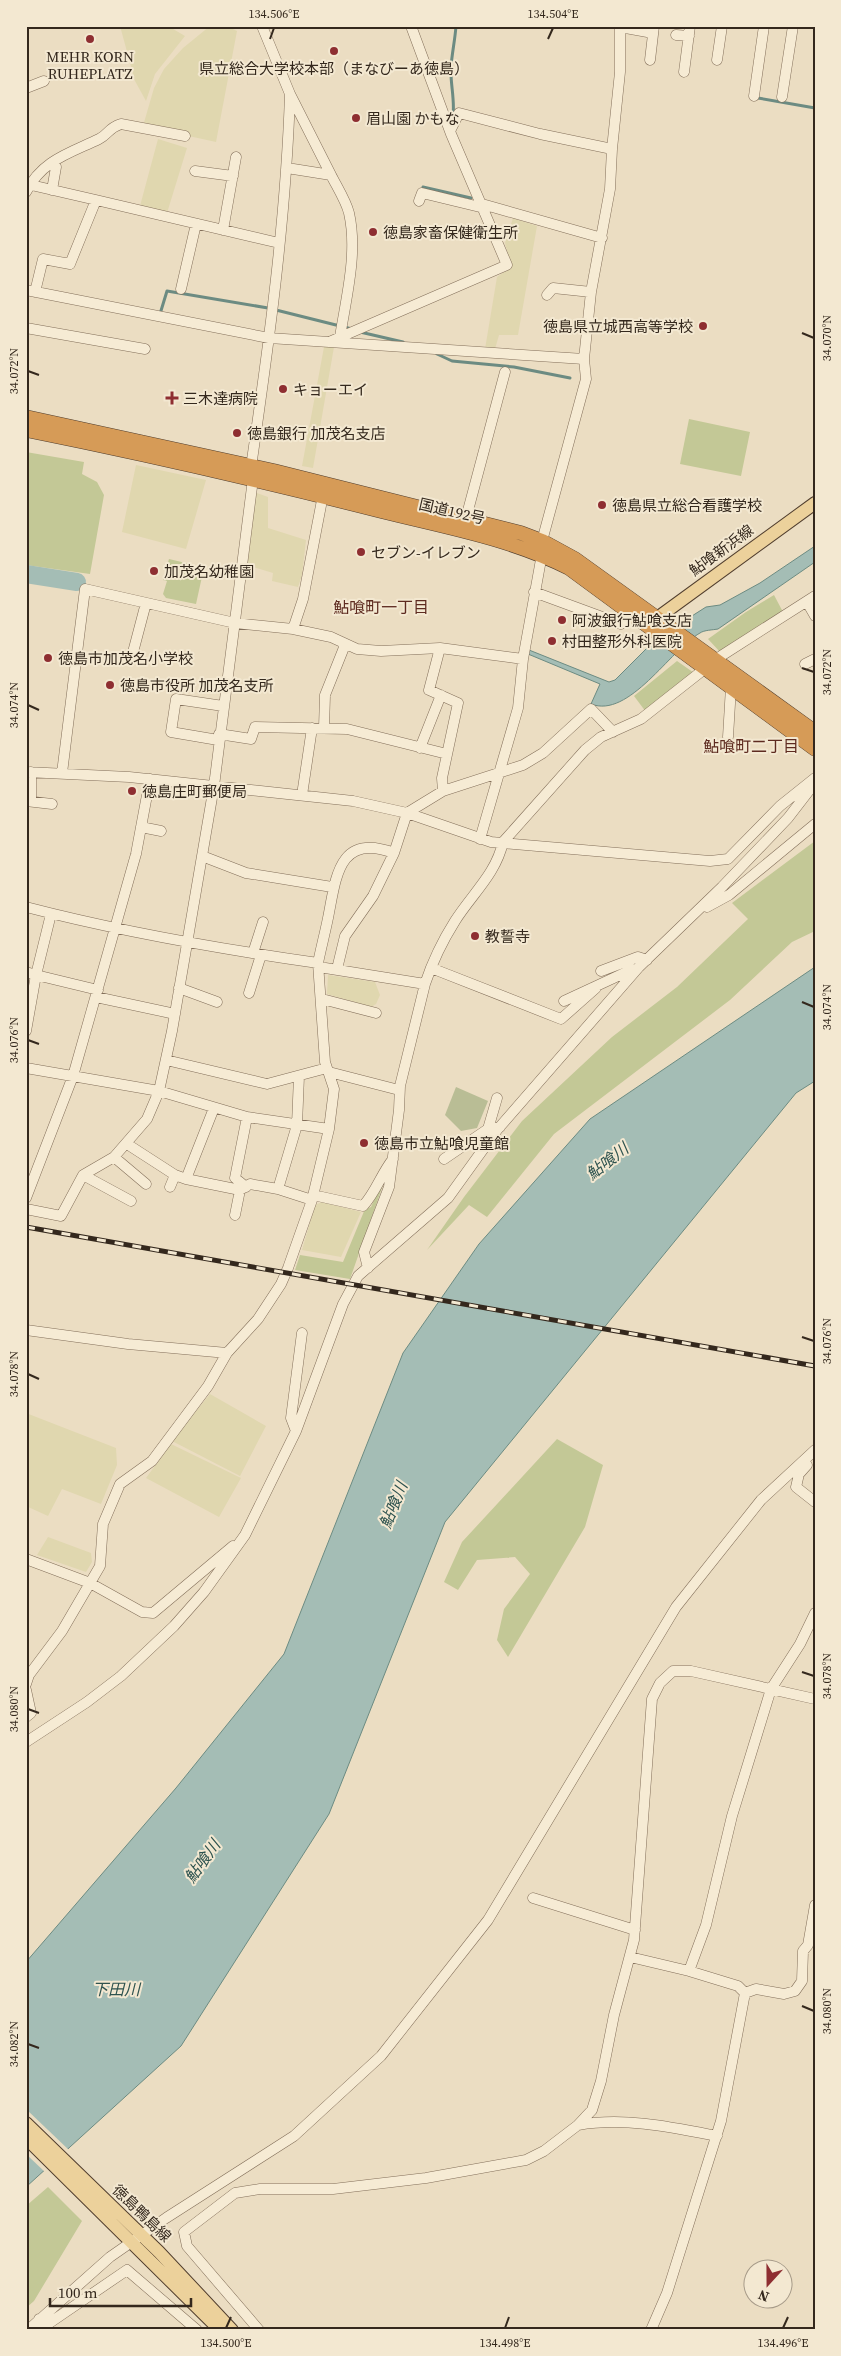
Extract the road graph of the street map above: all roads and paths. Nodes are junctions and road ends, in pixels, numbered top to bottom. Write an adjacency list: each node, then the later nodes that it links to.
1 (262, 26): 15 (street)
2 (411, 26): 18 (street)
3 (722, 26): 11 (street)
4 (764, 26): 16 (street)
5 (794, 26): 17 (street)
6 (620, 27): 7 (street); 20 (street)
7 (653, 29): 10 (street)
8 (690, 31): 9 (street); 12 (street)
9 (676, 34)
10 (650, 60)
11 (717, 60)
12 (684, 72)
13 (44, 81): 14 (street)
14 (26, 88)
15 (290, 94): 23 (street); 25 (street)
16 (754, 96)
17 (782, 98)
18 (450, 131): 20 (street); 31 (street)
19 (185, 136): 27 (street)
20 (612, 149): 34 (street)
21 (236, 157): 26 (street)
22 (56, 167): 28 (street)
23 (288, 168): 25 (street); 35 (street)
24 (195, 171): 26 (street)
25 (331, 175): 41 (street)
26 (233, 176): 33 (street)
27 (29, 188): 28 (street)
28 (52, 190): 29 (street)
29 (96, 200): 32 (street); 37 (street)
30 (419, 201): 31 (street)
31 (483, 206): 34 (street); 41 (street)
32 (196, 224): 33 (street); 36 (street)
33 (223, 230): 35 (street)
34 (602, 238): 38 (street)
35 (279, 243): 42 (street)
36 (182, 288)
37 (31, 291): 42 (street)
38 (591, 292): 39 (street); 45 (street)
39 (547, 295)
40 (26, 328): 44 (street)
41 (341, 329): 43 (street)
42 (270, 338): 43 (street); 49 (street)
43 (329, 342): 45 (street)
44 (145, 349)
45 (584, 360): 53 (street)
46 (505, 372): 52 (street)
47 (26, 417): 49 (highway, 国道192号)
48 (26, 430): 49 (highway, 国道192号)
49 (252, 473): 50 (highway, 国道192号); 52 (highway, 国道192号); 59 (street)
50 (323, 495): 53 (highway, 国道192号); 61 (street)
51 (815, 503): 60 (main road, 鮎喰新浜線)
52 (466, 518): 53 (highway, 国道192号)
53 (542, 548): 54 (street); 57 (highway, 国道192号); 60 (highway, 国道192号)
54 (534, 592): 57 (street); 65 (street)
55 (811, 599): 58 (street); 68 (street)
56 (146, 603): 59 (street); 64 (street); 82 (street)
57 (633, 615): 60 (highway, 国道192号)
58 (815, 616)
59 (235, 623): 61 (street); 71 (street)
60 (657, 625): 68 (highway, 国道192号)
61 (293, 629): 62 (street)
62 (345, 645): 63 (street); 73 (street)
63 (440, 648): 65 (street); 70 (street)
64 (132, 656)
65 (523, 658): 83 (street)
66 (815, 659): 67 (street)
67 (805, 664)
68 (711, 665): 69 (highway, 国道192号); 74 (street); 75 (highway, 国道192号)
69 (731, 687): 77 (street); 79 (highway, 国道192号)
70 (442, 696): 78 (street); 80 (street)
71 (223, 706): 76 (street); 76 (street)
72 (312, 728): 73 (street); 76 (street); 89 (street)
73 (324, 728): 78 (street)
74 (613, 732): 83 (street); 97 (street)
75 (815, 732)
76 (219, 737): 87 (street)
77 (728, 737)
78 (420, 748): 80 (street)
79 (815, 749)
80 (447, 754): 88 (street)
81 (29, 772): 82 (street); 90 (street)
82 (62, 773): 85 (street)
83 (499, 773): 88 (street); 96 (street)
84 (815, 778): 97 (street)
85 (150, 779): 87 (street); 94 (street)
86 (815, 783): 102 (street)
87 (214, 786): 89 (street); 99 (street)
88 (443, 791): 92 (street)
89 (302, 795): 92 (street)
90 (29, 801): 91 (street)
91 (52, 804)
92 (408, 813): 96 (street); 98 (street)
93 (815, 824): 102 (street)
94 (141, 827): 95 (street); 105 (street)
95 (161, 832)
96 (480, 839): 97 (street)
97 (504, 842): 110 (street)
98 (394, 853): 100 (street); 111 (street)
99 (202, 856): 100 (street); 106 (street)
100 (332, 888): 109 (street)
101 (26, 907): 103 (street)
102 (697, 912): 108 (street)
103 (51, 914): 105 (street); 113 (street)
104 (263, 922): 107 (street)
105 (115, 928): 106 (street); 117 (street)
106 (187, 941): 107 (street); 115 (street)
107 (257, 954): 109 (street); 118 (street)
108 (643, 964): 112 (street); 116 (street); 137 (street)
109 (318, 965): 111 (street); 120 (street)
110 (430, 968): 114 (street); 116 (street)
111 (337, 969): 114 (street)
112 (601, 971)
113 (31, 973): 117 (street); 119 (street)
114 (425, 984): 131 (street)
115 (179, 988): 121 (street); 124 (street)
116 (596, 988): 122 (street)
117 (97, 994): 124 (street); 129 (street)
118 (249, 994)
119 (29, 997): 125 (street)
120 (322, 999): 123 (street); 128 (street)
121 (217, 1002)
122 (564, 1002)
123 (376, 1013)
124 (175, 1014): 126 (street)
125 (26, 1031)
126 (166, 1060): 130 (street); 132 (street)
127 (26, 1068): 129 (street)
128 (328, 1070): 130 (street); 131 (street); 138 (street)
129 (73, 1076): 132 (street); 152 (street)
130 (299, 1076): 136 (street)
131 (399, 1090): 142 (street)
132 (159, 1091): 134 (street); 140 (street)
133 (497, 1098): 139 (street)
134 (214, 1108): 135 (street); 146 (street)
135 (247, 1118): 136 (street); 149 (street)
136 (297, 1126): 138 (street); 150 (street)
137 (500, 1127): 139 (street); 156 (street)
138 (329, 1129): 151 (street)
139 (488, 1129): 143 (street)
140 (127, 1144): 141 (street); 145 (street)
141 (114, 1157): 144 (street); 147 (street)
142 (394, 1158): 151 (street); 156 (street)
143 (444, 1159)
144 (83, 1175): 153 (street); 154 (street)
145 (174, 1175): 146 (street); 148 (street)
146 (186, 1179): 149 (street)
147 (146, 1184)
148 (170, 1187)
149 (243, 1189): 150 (street); 155 (street)
150 (278, 1189): 151 (street)
151 (313, 1197): 159 (street)
152 (26, 1198)
153 (131, 1201)
154 (26, 1209)
155 (235, 1215)
156 (368, 1268): 160 (street)
157 (26, 1330): 159 (street)
158 (302, 1333): 160 (street)
159 (227, 1353): 165 (street)
160 (296, 1431): 163 (street)
161 (814, 1451): 162 (street); 183 (street)
162 (815, 1502)
163 (245, 1535): 165 (street); 172 (street)
164 (26, 1559): 165 (street)
165 (90, 1583): 167 (street)
166 (815, 1613): 168 (street)
167 (27, 1678)
168 (771, 1689): 170 (street); 175 (street); 177 (street)
169 (26, 1690): 171 (street)
170 (815, 1699)
171 (26, 1717)
172 (26, 1742)
173 (533, 1898): 175 (street)
174 (815, 1905): 178 (street)
175 (635, 1930): 176 (street)
176 (630, 1957): 177 (street); 180 (street)
177 (689, 1971): 178 (street)
178 (745, 1993): 181 (street)
179 (26, 2122): 183 (main road, 徳島鴨島線)
180 (578, 2125): 181 (street); 189 (street)
181 (717, 2136): 190 (street)
182 (26, 2138): 183 (main road, 徳島鴨島線)
183 (134, 2235): 184 (street); 187 (main road, 徳島鴨島線); 188 (main road, 徳島鴨島線)
184 (38, 2319): 185 (street); 186 (street)
185 (28, 2330)
186 (197, 2330)
187 (220, 2330)
188 (232, 2330)
189 (259, 2330)
190 (651, 2330)

